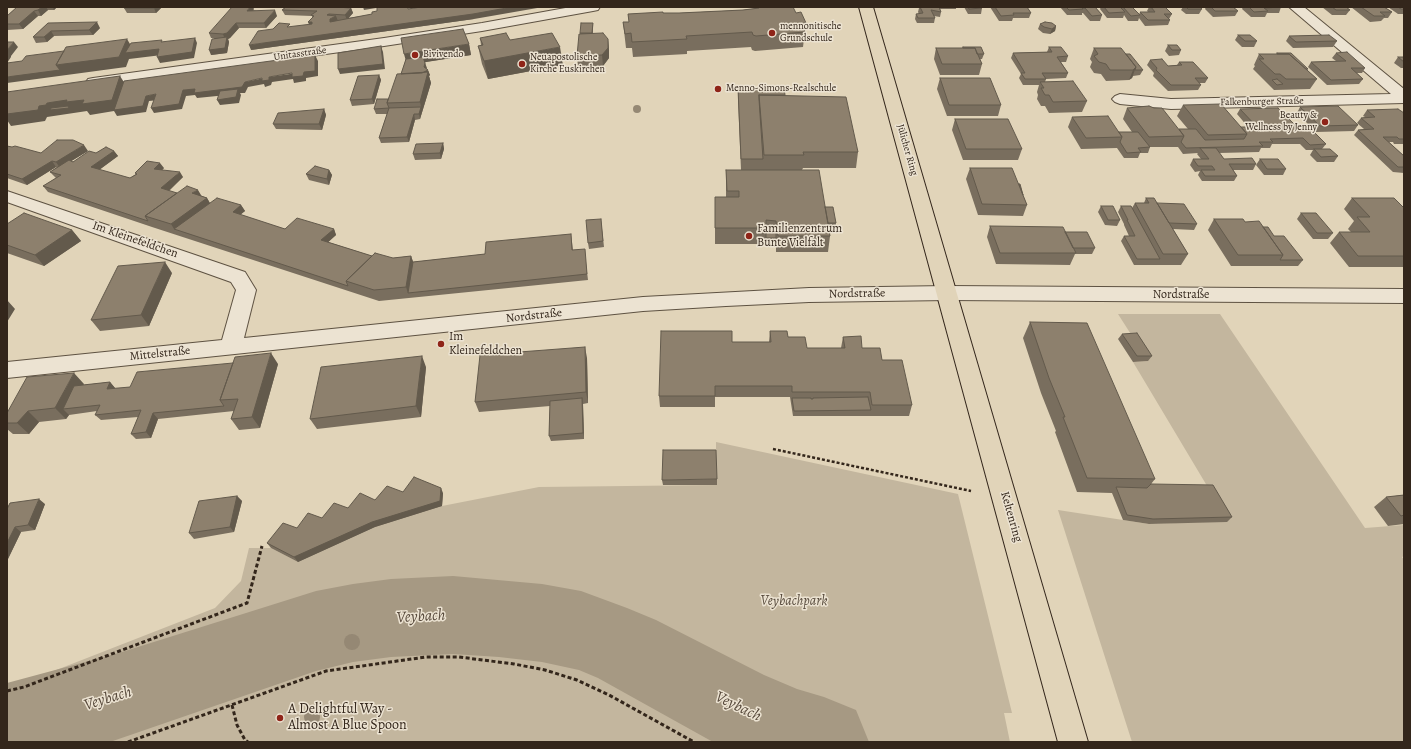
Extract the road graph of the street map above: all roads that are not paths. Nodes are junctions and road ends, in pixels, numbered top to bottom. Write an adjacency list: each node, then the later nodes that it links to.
1 (593, 7): 4 (street, Unitasstraße)
2 (866, 7): 8 (main road, Jülicher Ring)
3 (1296, 7): 5 (street, Falkenburger Straße)
4 (78, 85)
5 (1404, 98): 6 (street, Falkenburger Straße)
6 (1120, 99)
7 (7, 196): 11 (street, Im Kleinefeldchen)
8 (948, 293): 9 (street, Nordstraße); 10 (street, Nordstraße); 13 (main road, Keltenring)
9 (1404, 296)
10 (313, 338): 11 (street, Mittelstraße)
11 (231, 346): 12 (street, Mittelstraße)
12 (7, 370)
13 (1070, 728)

